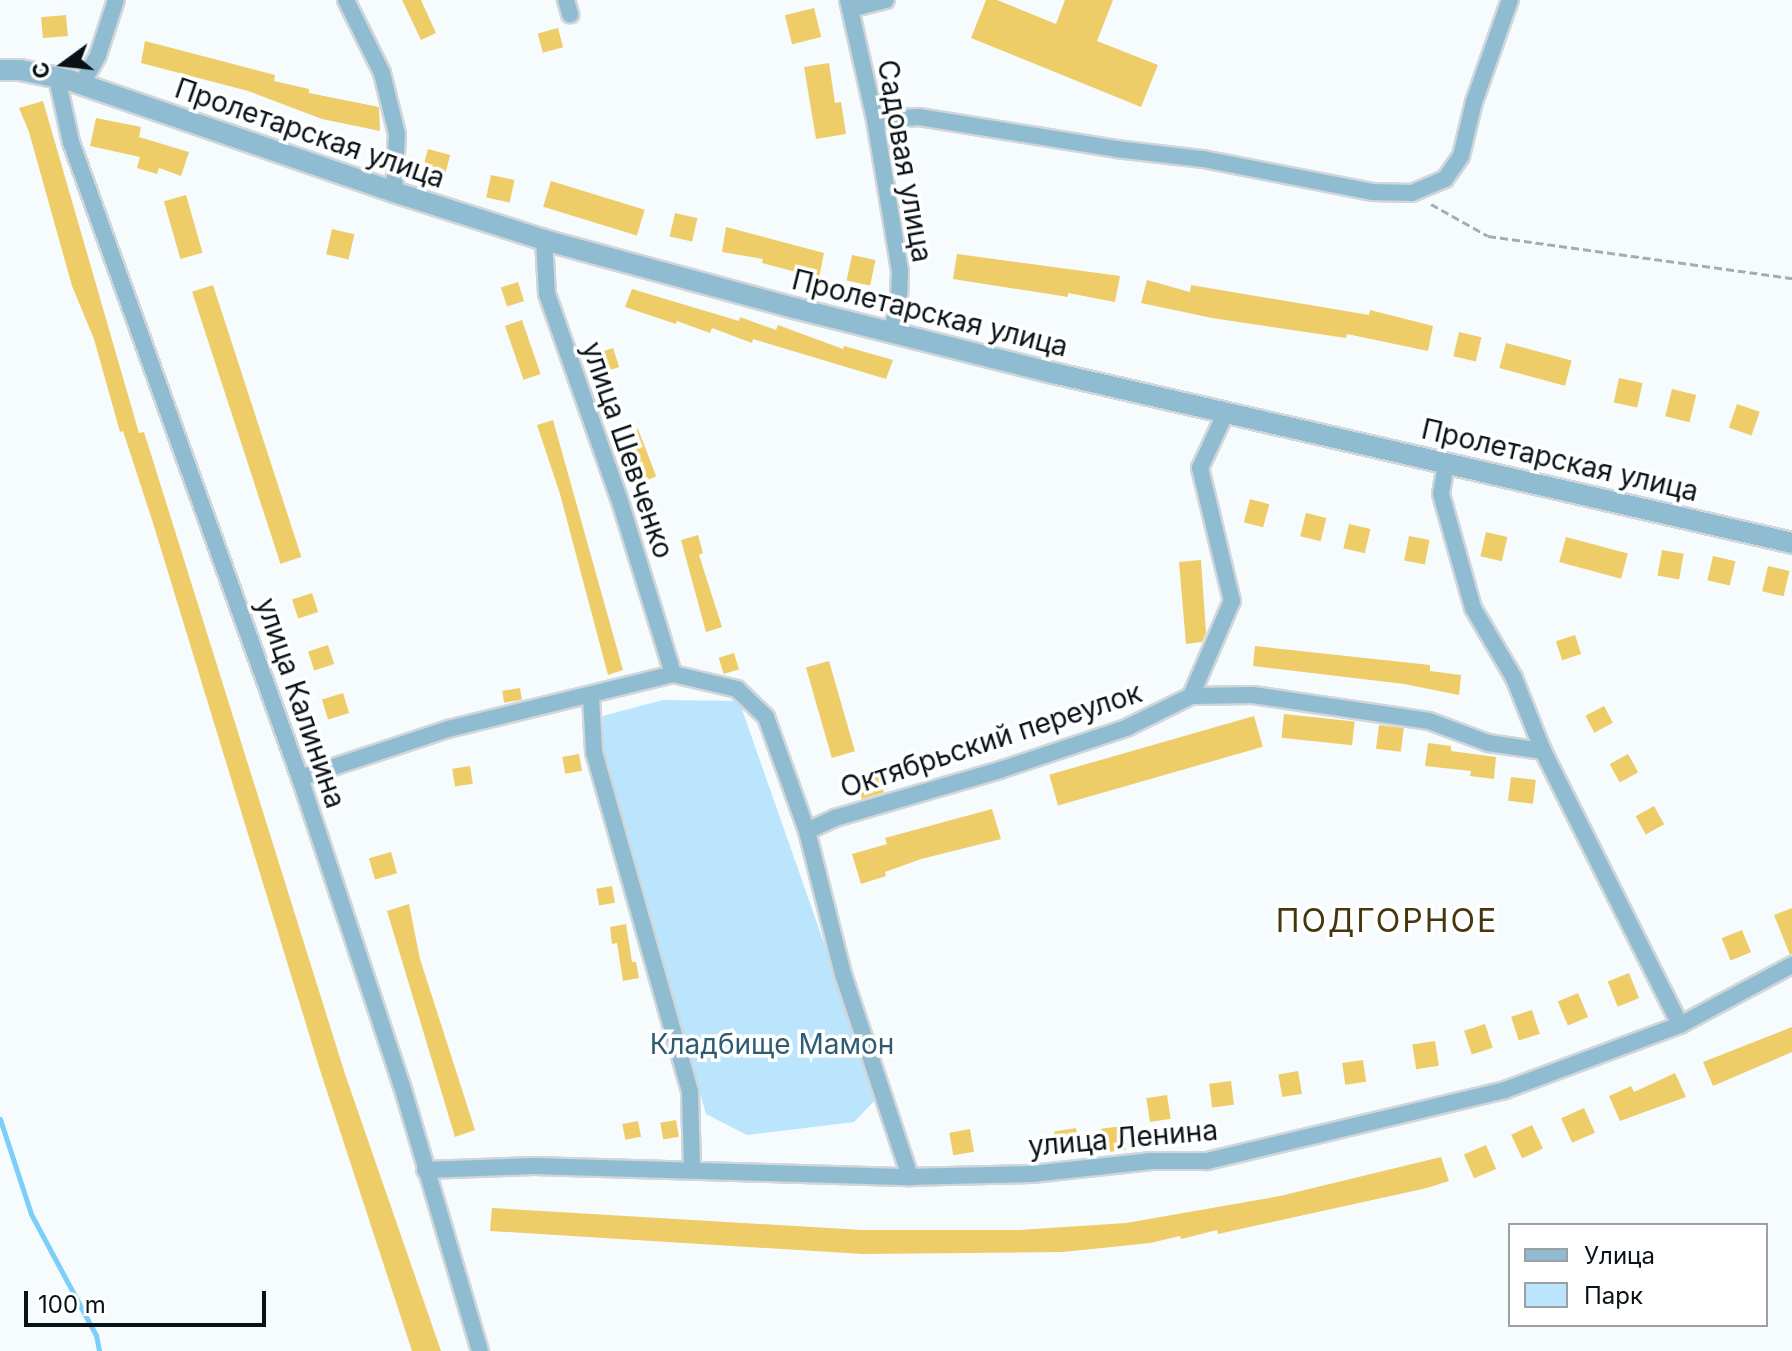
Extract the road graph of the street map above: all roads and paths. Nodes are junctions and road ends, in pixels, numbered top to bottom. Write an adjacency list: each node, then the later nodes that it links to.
1 (116, 0): 7 (street)
2 (346, 0): 9 (street)
3 (886, 0): 5 (street)
4 (1510, 0): 10 (street)
5 (849, 4): 8 (street, Садовая улица)
6 (0, 70): 7 (street, Пролетарская улица)
7 (69, 81): 9 (street, Пролетарская улица); 21 (street, улица Калинина)
8 (875, 120): 10 (street); 13 (street, Садовая улица)
9 (394, 192): 11 (street, Пролетарская улица)
10 (1412, 193): 12 (path)
11 (544, 240): 13 (street, Пролетарская улица); 17 (street, улица Шевченко)
12 (1792, 278)
13 (891, 332): 14 (street, Пролетарская улица)
14 (1226, 412): 15 (street, Пролетарская улица); 19 (street)
15 (1446, 463): 16 (street, Пролетарская улица); 20 (street)
16 (1792, 543)
17 (673, 674): 18 (street); 22 (street)
18 (591, 696): 21 (street); 26 (street)
19 (1191, 696): 20 (street, Октябрьский переулок); 22 (street, Октябрьский переулок)
20 (1543, 751): 24 (street)
21 (300, 778): 25 (street, улица Калинина)
22 (807, 831): 27 (street)
23 (1792, 965): 24 (street, улица Ленина)
24 (1680, 1025): 27 (street, улица Ленина)
25 (425, 1170): 26 (street, улица Ленина); 28 (street, улица Калинина)
26 (692, 1170): 27 (street, улица Ленина)
27 (910, 1177)
28 (480, 1351)

